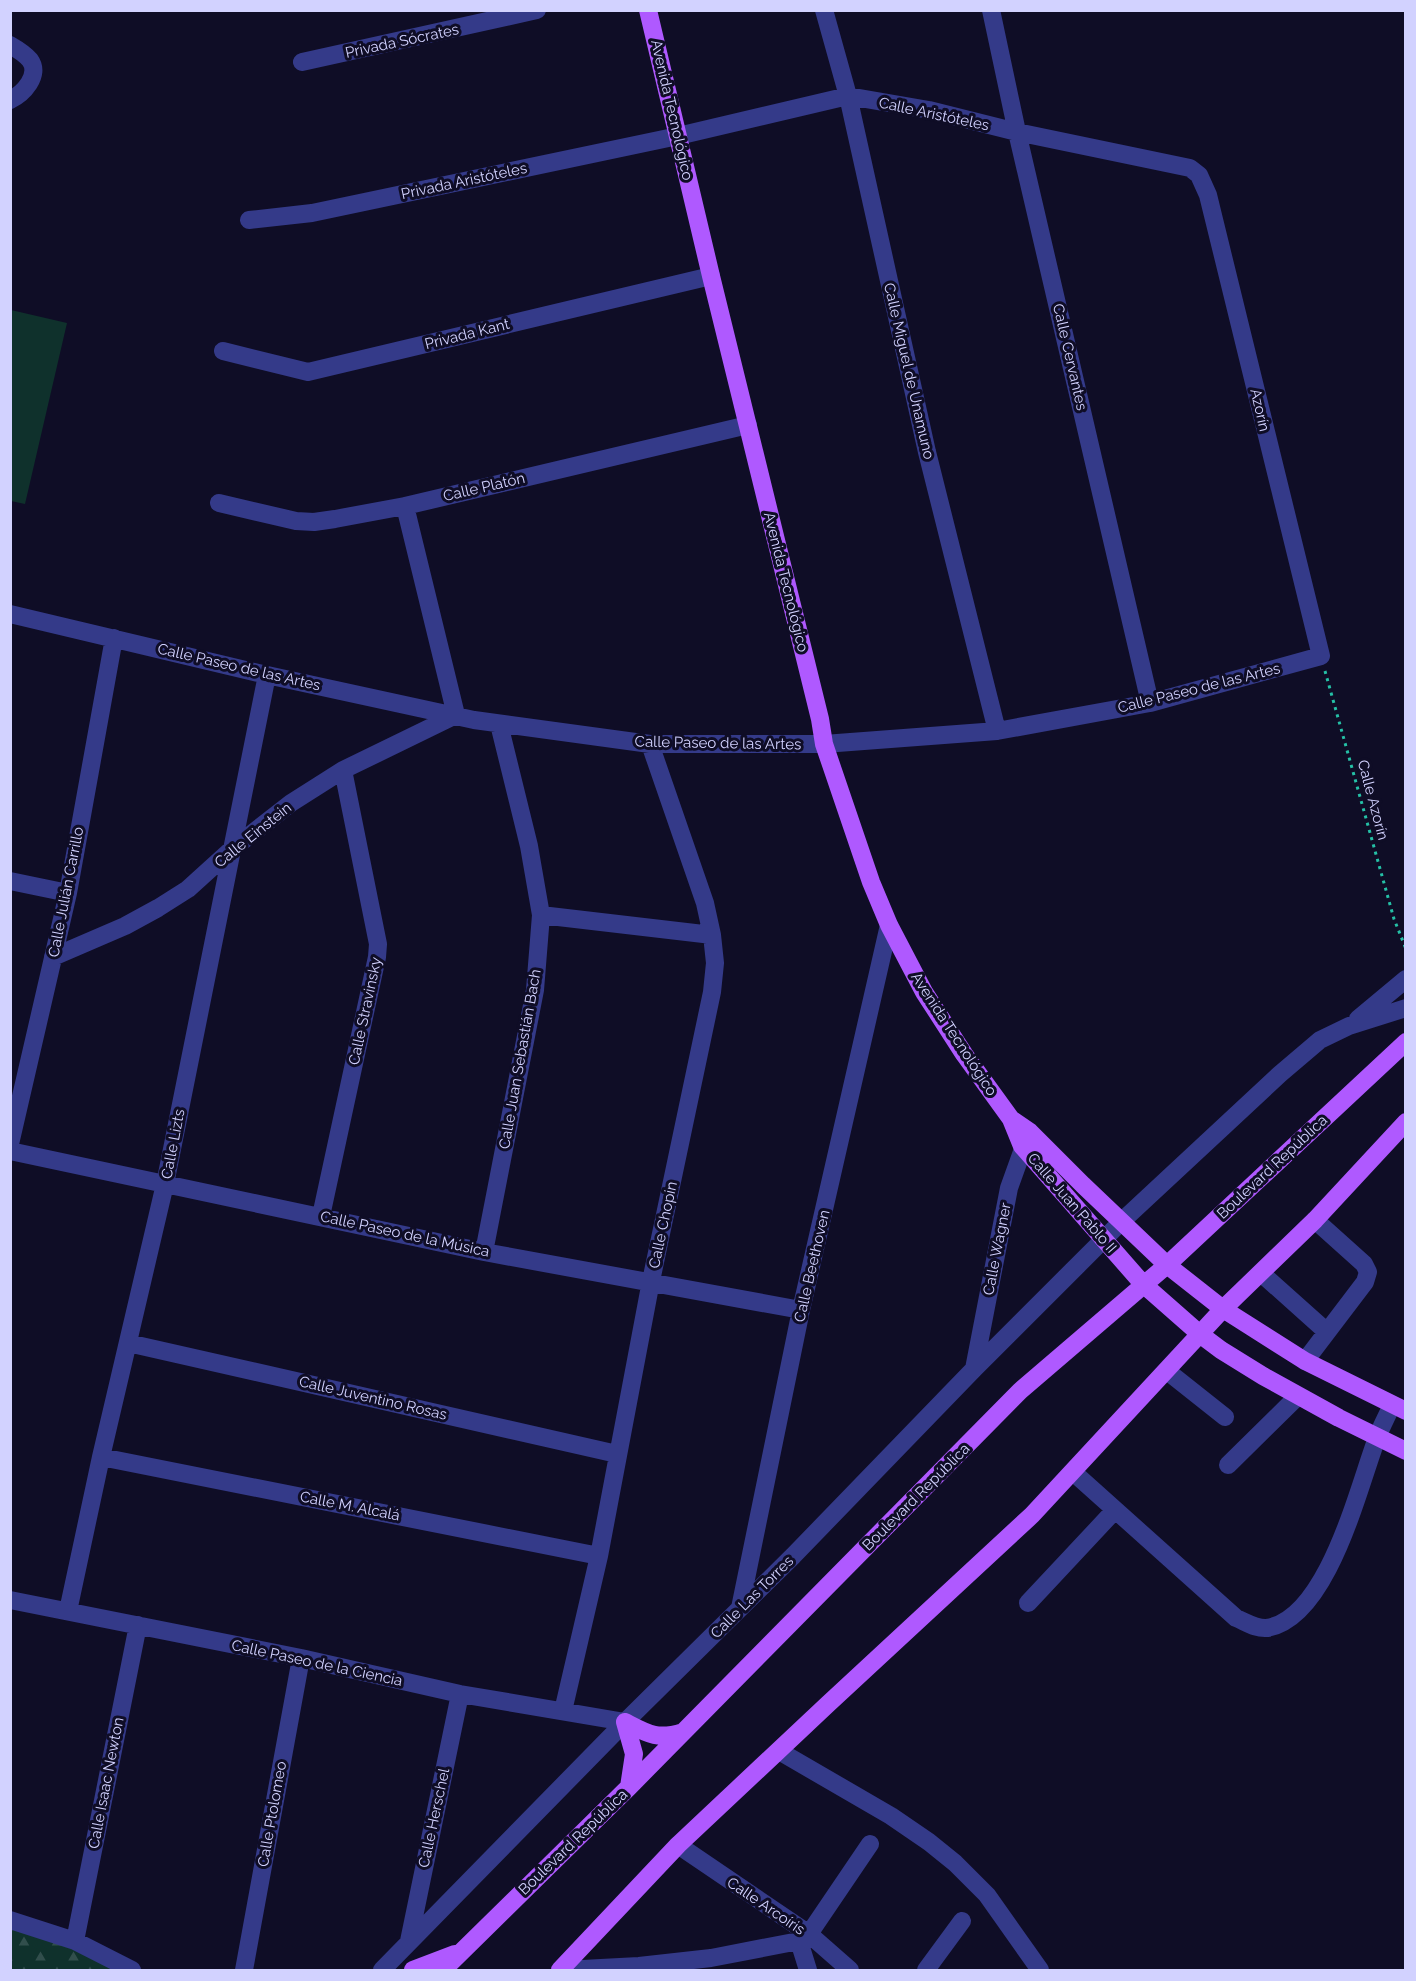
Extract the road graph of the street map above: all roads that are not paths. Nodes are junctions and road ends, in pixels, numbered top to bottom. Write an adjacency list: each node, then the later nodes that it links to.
1 (537, 10): 6 (street, Privada Sócrates)
2 (648, 10): 10 (main road, Avenida Tecnológico)
3 (824, 10): 7 (street, Calle Miguel de Unamuno)
4 (991, 10): 9 (street, Calle Cervantes)
5 (10, 45): 8 (street)
6 (302, 62)
7 (848, 96): 9 (street, Calle Aristóteles); 10 (street, Calle Aristóteles); 25 (street, Calle Miguel de Unamuno)
8 (10, 100)
9 (1017, 132): 11 (street, Calle Aristóteles); 22 (street, Calle Cervantes)
10 (678, 136): 12 (street, Privada Aristóteles); 13 (main road, Avenida Tecnológico)
11 (1190, 168): 20 (street, Azorín)
12 (249, 220)
13 (711, 276): 14 (street, Privada Kant); 15 (main road, Avenida Tecnológico)
14 (223, 351)
15 (748, 425): 17 (street, Calle Platón); 27 (main road, Avenida Tecnológico)
16 (219, 503): 17 (street, Calle Platón)
17 (405, 506): 23 (street)
18 (10, 614): 19 (street, Calle Paseo de las Artes)
19 (114, 638): 21 (street, Calle Paseo de las Artes); 31 (street, Calle Julián Carrillo)
20 (1321, 657): 22 (street, Calle Paseo de las Artes)
21 (267, 675): 23 (street, Calle Paseo de las Artes); 29 (street, Calle Lizts)
22 (1150, 703): 25 (street, Calle Paseo de las Artes)
23 (456, 716): 24 (street, Calle Paseo de las Artes); 28 (street, Calle Einstein)
24 (499, 724): 26 (street, Calle Paseo de las Artes); 32 (street, Calle Juan Sebastián Bach)
25 (997, 731): 27 (street, Calle Paseo de las Artes)
26 (650, 744): 27 (street, Calle Paseo de las Artes); 34 (street, Calle Chopin)
27 (824, 744): 33 (main road, Avenida Tecnológico)
28 (343, 770): 29 (street, Calle Einstein); 46 (street, Calle Stravinsky)
29 (231, 850): 35 (street, Calle Einstein); 45 (street, Calle Lizts)
30 (10, 881): 31 (street)
31 (68, 893): 35 (street, Calle Julián Carrillo)
32 (542, 915): 34 (street); 50 (street, Calle Juan Sebastián Bach)
33 (889, 925): 40 (main road, Avenida Tecnológico); 56 (street, Calle Beethoven)
34 (712, 935): 53 (street, Calle Chopin)
35 (53, 957): 43 (street, Calle Julián Carrillo)
36 (1406, 979): 38 (street)
37 (1406, 1008): 38 (street)
38 (1349, 1026): 48 (street, Calle Las Torres)
39 (1406, 1042): 51 (main road, Boulevard República)
40 (1011, 1119): 42 (main road, Calle Juan Pablo II)
41 (1406, 1122): 47 (main road)
42 (1026, 1139): 48 (main road, Calle Juan Pablo II); 49 (main road, Calle Juan Pablo II); 61 (street, Calle Wagner)
43 (10, 1144)
44 (10, 1151): 45 (street, Calle Paseo de la Música)
45 (165, 1184): 46 (street, Calle Paseo de la Música); 59 (street, Calle Lizts)
46 (321, 1216): 50 (street, Calle Paseo de la Música)
47 (1315, 1220): 52 (main road); 57 (street)
48 (1121, 1222): 49 (street, Calle Las Torres); 51 (main road, Calle Juan Pablo II)
49 (1103, 1240): 54 (main road, Calle Juan Pablo II); 61 (street, Calle Las Torres)
50 (484, 1252): 53 (street, Calle Paseo de la Música)
51 (1167, 1265): 54 (main road, Boulevard República); 55 (main road, Calle Juan Pablo II)
52 (1261, 1273): 55 (main road); 57 (street)
53 (651, 1281): 56 (street, Calle Paseo de la Música); 68 (street, Calle Chopin)
54 (1143, 1284): 58 (main road, Calle Juan Pablo II); 83 (main road, Boulevard República)
55 (1223, 1309): 58 (main road); 60 (main road, Calle Juan Pablo II)
56 (801, 1310): 76 (street, Calle Beethoven)
57 (1327, 1332): 60 (street)
58 (1201, 1335): 62 (main road); 63 (main road, Calle Juan Pablo II)
59 (128, 1343): 68 (street, Calle Juventino Rosas); 69 (street, Calle Lizts)
60 (1305, 1360): 64 (main road, Calle Juan Pablo II)
61 (974, 1369): 76 (street, Calle Las Torres)
62 (1167, 1371): 65 (street); 71 (main road)
63 (1298, 1396): 66 (main road, Calle Juan Pablo II); 70 (street)
64 (1399, 1408): 66 (street)
65 (1225, 1417)
66 (1377, 1437): 67 (main road, Calle Juan Pablo II); 72 (street)
67 (1406, 1450)
68 (617, 1454): 73 (street, Calle Chopin)
69 (101, 1456): 73 (street, Calle M. Alcalá); 77 (street, Calle Lizts)
70 (1228, 1465)
71 (1073, 1472): 72 (street); 84 (main road)
72 (1115, 1510): 75 (street)
73 (599, 1556): 81 (street, Calle Chopin)
74 (10, 1600): 77 (street, Calle Paseo de la Ciencia)
75 (1028, 1604)
76 (740, 1608): 82 (street, Calle Las Torres)
77 (68, 1611): 78 (street, Calle Paseo de la Ciencia)
78 (138, 1625): 79 (street, Calle Paseo de la Ciencia); 91 (street, Calle Isaac Newton)
79 (301, 1658): 80 (street, Calle Paseo de la Ciencia); 96 (street, Calle Ptolomeo)
80 (460, 1694): 81 (street, Calle Paseo de la Ciencia); 92 (street, Calle Herschel)
81 (563, 1711): 82 (street, Calle Paseo de la Ciencia)
82 (625, 1722): 83 (main road); 85 (main road); 92 (street, Calle Las Torres)
83 (683, 1732): 85 (main road, Boulevard República)
84 (779, 1751): 87 (main road); 104 (street)
85 (629, 1787): 93 (main road, Boulevard República)
86 (870, 1844): 90 (street)
87 (678, 1845): 90 (street, Calle Arcoíris); 100 (main road)
88 (10, 1920): 91 (street)
89 (962, 1921): 103 (street)
90 (804, 1938): 94 (street); 101 (street); 102 (street, Calle Arcoíris)
91 (75, 1941): 95 (street)
92 (409, 1941): 97 (street, Calle Las Torres)
93 (462, 1951): 98 (main road); 99 (main road, Boulevard República)
94 (712, 1964): 100 (street)
95 (132, 1971)
96 (244, 1971)
97 (382, 1971)
98 (413, 1971)
99 (443, 1971)
100 (561, 1971)
101 (808, 1971)
102 (850, 1971)
103 (926, 1971)
104 (1040, 1971)

